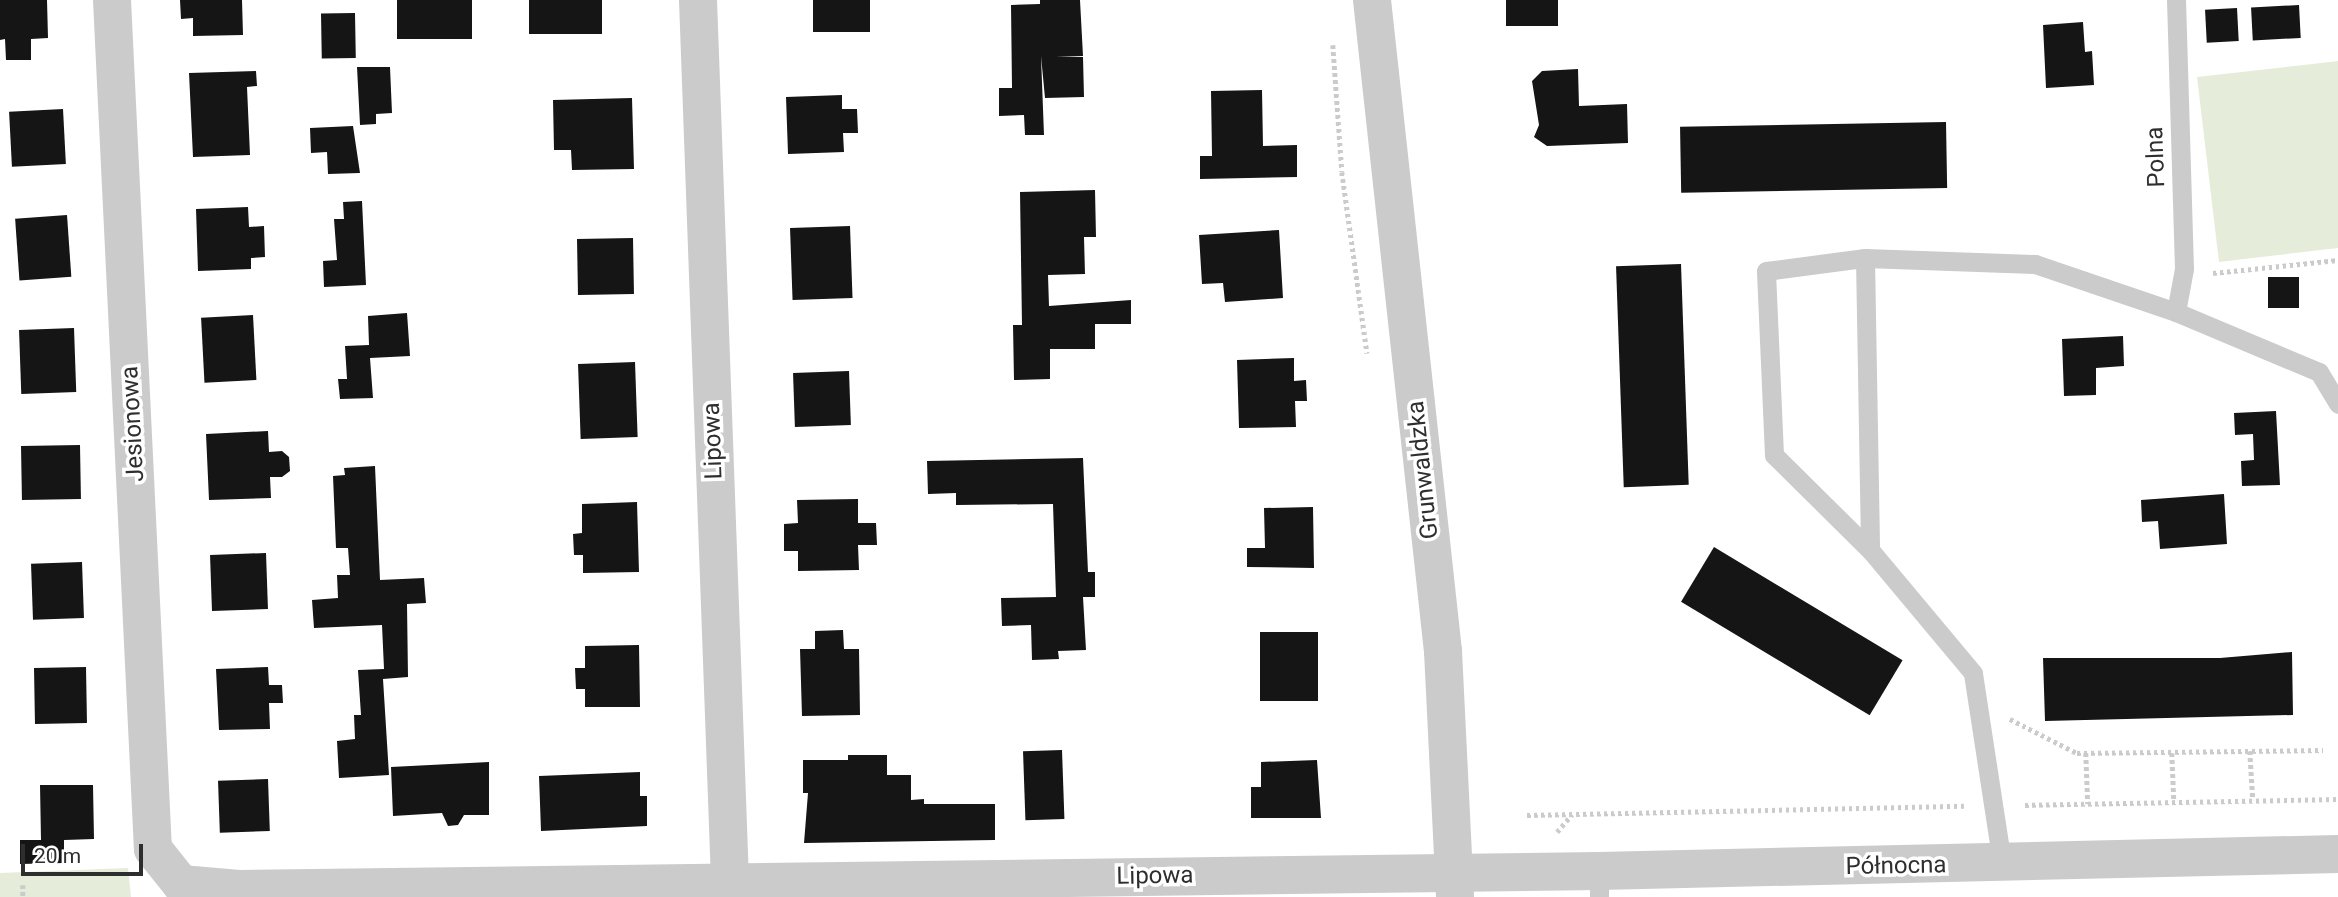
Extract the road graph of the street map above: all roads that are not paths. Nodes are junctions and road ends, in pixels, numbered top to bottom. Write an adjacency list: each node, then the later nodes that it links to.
1 (112, 0): 11 (street, Jesionowa)
2 (698, 0): 15 (street, Lipowa)
3 (1371, 0): 6 (street, Grunwaldzka)
4 (1400, 0): 6 (street)
5 (2176, 0): 8 (lane, Polna)
6 (1379, 43): 16 (street, Grunwaldzka)
7 (1866, 258): 8 (lane); 10 (lane); 10 (lane)
8 (2176, 312): 9 (lane)
9 (2338, 404)
10 (1870, 550): 13 (lane)
11 (153, 849): 15 (street, Lipowa)
12 (2338, 854): 13 (street, Północna)
13 (2002, 863): 14 (street, Północna)
14 (1924, 881): 17 (street, Północna)
15 (730, 883): 16 (street, Lipowa)
16 (1455, 884): 17 (street, Północna)
17 (1599, 884)

